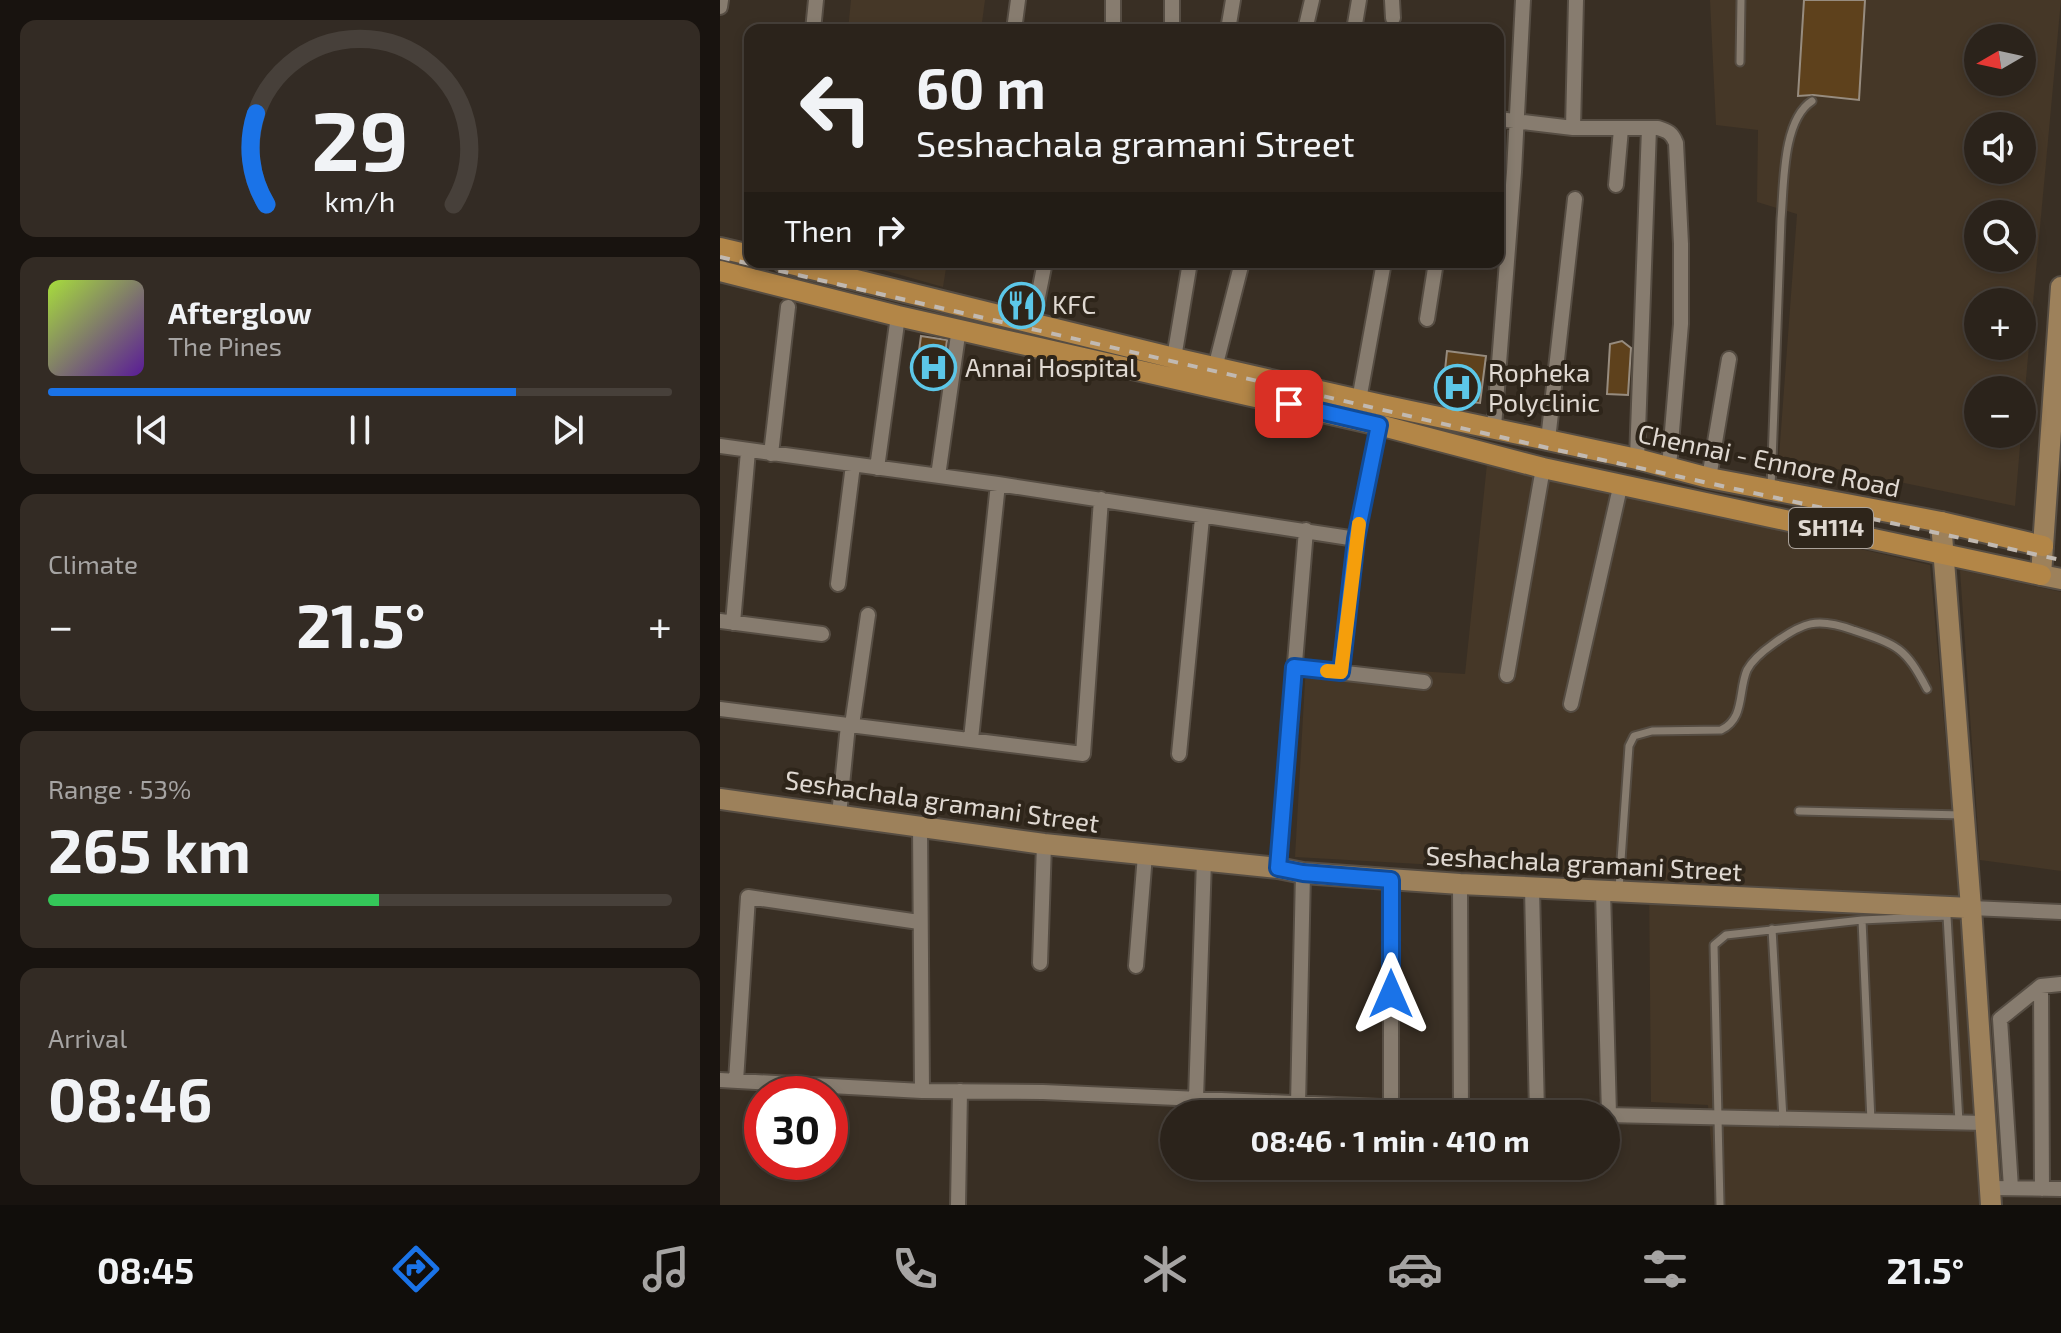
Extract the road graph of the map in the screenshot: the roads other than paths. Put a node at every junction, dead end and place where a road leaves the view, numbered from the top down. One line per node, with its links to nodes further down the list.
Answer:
1 (721, 0): 13 (street)
2 (816, 0): 15 (street)
3 (1018, 0): 16 (street)
4 (1113, 0): 17 (street)
5 (1172, 0): 18 (street)
6 (1233, 0): 19 (street)
7 (1312, 0): 20 (street)
8 (1359, 0): 21 (street)
9 (1392, 0): 14 (street)
10 (1523, 0): 25 (street)
11 (1576, 0): 26 (street)
12 (1741, 0): 22 (lane)
13 (720, 7)
14 (1393, 18)
15 (814, 24)
16 (1015, 24)
17 (1113, 24)
18 (1172, 24)
19 (1229, 24)
20 (1306, 24)
21 (1355, 24)
22 (1740, 62)
23 (1812, 101): 67 (lane)
24 (1504, 120): 25 (street)
25 (1515, 121): 26 (street); 30 (street)
26 (1573, 128): 28 (street)
27 (1649, 128): 28 (street); 58 (street); 60 (street)
28 (1621, 129): 31 (street)
29 (1504, 171): 30 (street)
30 (1514, 172): 53 (street)
31 (1616, 185)
32 (1575, 199): 54 (street)
33 (720, 248): 34 (main road)
34 (744, 254)
35 (810, 268): 46 (main road, Chennai - Ennore Road / SH114)
36 (1044, 268): 46 (street)
37 (1189, 268): 48 (street)
38 (1240, 268): 50 (street)
39 (1383, 268): 51 (street)
40 (1435, 268): 45 (street)
41 (720, 271): 44 (main road, Chennai - Ennore Road / SH114)
42 (2061, 287): 73 (street)
43 (788, 307): 57 (street)
44 (898, 316): 47 (main road, Chennai - Ennore Road / SH114); 61 (street)
45 (1427, 319)
46 (1033, 322): 48 (main road, Chennai - Ennore Road / SH114)
47 (959, 328): 52 (main road, Chennai - Ennore Road / SH114); 63 (street)
48 (1174, 358): 50 (main road, Chennai - Ennore Road / SH114)
49 (1729, 359): 64 (street)
50 (1215, 368): 51 (main road, Chennai - Ennore Road / SH114)
51 (1359, 400): 53 (main road, Chennai - Ennore Road / SH114)
52 (1379, 425): 62 (main road, Chennai - Ennore Road / SH114); 72 (street)
53 (1494, 427): 54 (main road, Chennai - Ennore Road / SH114)
54 (1548, 440): 58 (main road, Chennai - Ennore Road / SH114)
55 (720, 446): 56 (street)
56 (748, 451): 57 (street); 78 (street)
57 (771, 454): 59 (street)
58 (1637, 459): 60 (main road, Chennai - Ennore Road / SH114)
59 (853, 465): 61 (street); 76 (street)
60 (1669, 467): 64 (main road, Chennai - Ennore Road / SH114)
61 (877, 468): 63 (street)
62 (1543, 468): 65 (main road, Chennai - Ennore Road / SH114); 82 (street)
63 (938, 476): 66 (street)
64 (1709, 478): 67 (main road, Chennai - Ennore Road / SH114)
65 (1621, 483): 74 (main road, Chennai - Ennore Road / SH114); 85 (street)
66 (998, 484): 68 (street); 88 (street)
67 (1771, 490): 70 (main road, Chennai - Ennore Road / SH114)
68 (1101, 499): 69 (street); 88 (street)
69 (1202, 518): 71 (street); 89 (street)
70 (1941, 522): 73 (main road, Chennai - Ennore Road / SH114); 74 (street)
71 (1306, 530): 72 (street); 80 (street)
72 (1356, 539): 81 (street)
73 (2052, 548): 75 (street)
74 (1941, 552): 75 (main road, Chennai - Ennore Road / SH114); 93 (street)
75 (2051, 577)
76 (838, 584)
77 (868, 615): 87 (street)
78 (726, 622): 79 (street)
79 (822, 634)
80 (1294, 667): 81 (street); 98 (street)
81 (1341, 672): 83 (street)
82 (1507, 675)
83 (1424, 682)
84 (1927, 689): 103 (lane)
85 (1571, 704)
86 (720, 709): 87 (street)
87 (850, 725): 88 (street); 92 (street)
88 (971, 739)
89 (1179, 754)
90 (720, 799): 92 (street, Seshachala gramani Street)
91 (1799, 811): 93 (lane)
92 (839, 815): 94 (street, Seshachala gramani Street)
93 (1964, 815): 104 (street)
94 (920, 826): 95 (street, Seshachala gramani Street); 108 (street)
95 (1044, 844): 96 (street, Seshachala gramani Street); 110 (street)
96 (1145, 855): 97 (street, Seshachala gramani Street); 111 (street)
97 (1204, 860): 98 (street, Seshachala gramani Street); 118 (street)
98 (1278, 868): 99 (street, Seshachala gramani Street)
99 (1303, 873): 100 (street, Seshachala gramani Street); 120 (street)
100 (1391, 880): 101 (street, Seshachala gramani Street); 121 (street)
101 (1460, 884): 102 (street, Seshachala gramani Street); 122 (street)
102 (1532, 888): 103 (street, Seshachala gramani Street); 123 (street)
103 (1611, 891): 104 (street, Seshachala gramani Street); 124 (street)
104 (1971, 911): 105 (street); 106 (lane); 130 (street)
105 (2061, 912)
106 (1947, 916): 107 (lane); 129 (lane)
107 (1862, 920): 109 (lane); 128 (lane)
108 (919, 922): 115 (street); 116 (street)
109 (1772, 929): 126 (lane); 127 (lane)
110 (1040, 963)
111 (1136, 966)
112 (2061, 984): 113 (street)
113 (2041, 986): 131 (street); 133 (street)
114 (720, 1080): 115 (street)
115 (736, 1081): 116 (street)
116 (922, 1091): 117 (street)
117 (960, 1091): 118 (street); 134 (street)
118 (1196, 1098): 119 (street)
119 (1225, 1100)
120 (1298, 1100)
121 (1391, 1100)
122 (1461, 1100)
123 (1537, 1100)
124 (1608, 1100)
125 (1620, 1115): 126 (street)
126 (1719, 1117): 127 (street); 135 (lane)
127 (1783, 1119): 128 (street)
128 (1871, 1121): 129 (street)
129 (1959, 1123): 130 (street)
130 (1986, 1123): 133 (street)
131 (2042, 1189): 132 (street); 133 (street)
132 (2061, 1189)
133 (1997, 1194)
134 (958, 1205)
135 (1720, 1205)

